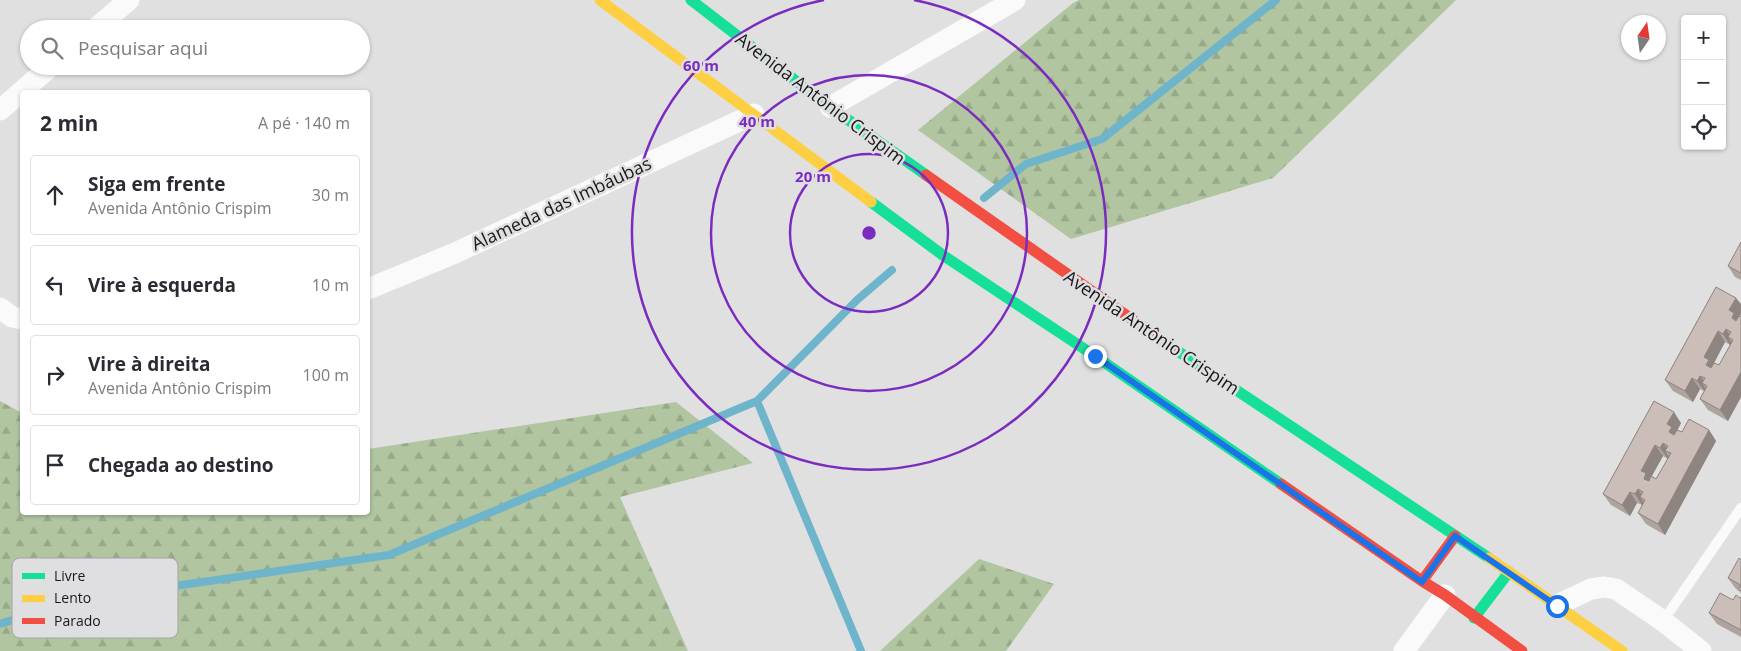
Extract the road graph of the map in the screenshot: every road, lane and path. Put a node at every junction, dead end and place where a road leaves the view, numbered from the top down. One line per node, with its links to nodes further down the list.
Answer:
1 (129, 0): 5 (street)
2 (600, 0): 11 (street)
3 (691, 0): 9 (street, Avenida Antônio Crispim)
4 (1015, 0): 9 (street)
5 (106, 20)
6 (41, 75): 7 (street)
7 (23, 90)
8 (20, 93): 10 (street)
9 (830, 107): 16 (street, Avenida Antônio Crispim)
10 (0, 110)
11 (754, 114): 12 (street, Alameda das Imbáubas); 18 (street)
12 (370, 288)
13 (0, 308): 14 (street)
14 (20, 319)
15 (1741, 509): 21 (lane)
16 (1455, 536): 17 (street, Avenida Antônio Crispim); 18 (street)
17 (1509, 572): 20 (street, Avenida Antônio Crispim); 22 (street)
18 (1422, 582): 19 (street)
19 (1444, 595): 22 (street); 23 (street)
20 (1557, 606): 21 (street); 25 (street, Avenida Antônio Crispim)
21 (1667, 616): 26 (street)
22 (1474, 618): 24 (street)
23 (1404, 651)
24 (1522, 651)
25 (1622, 651)
26 (1701, 651)

